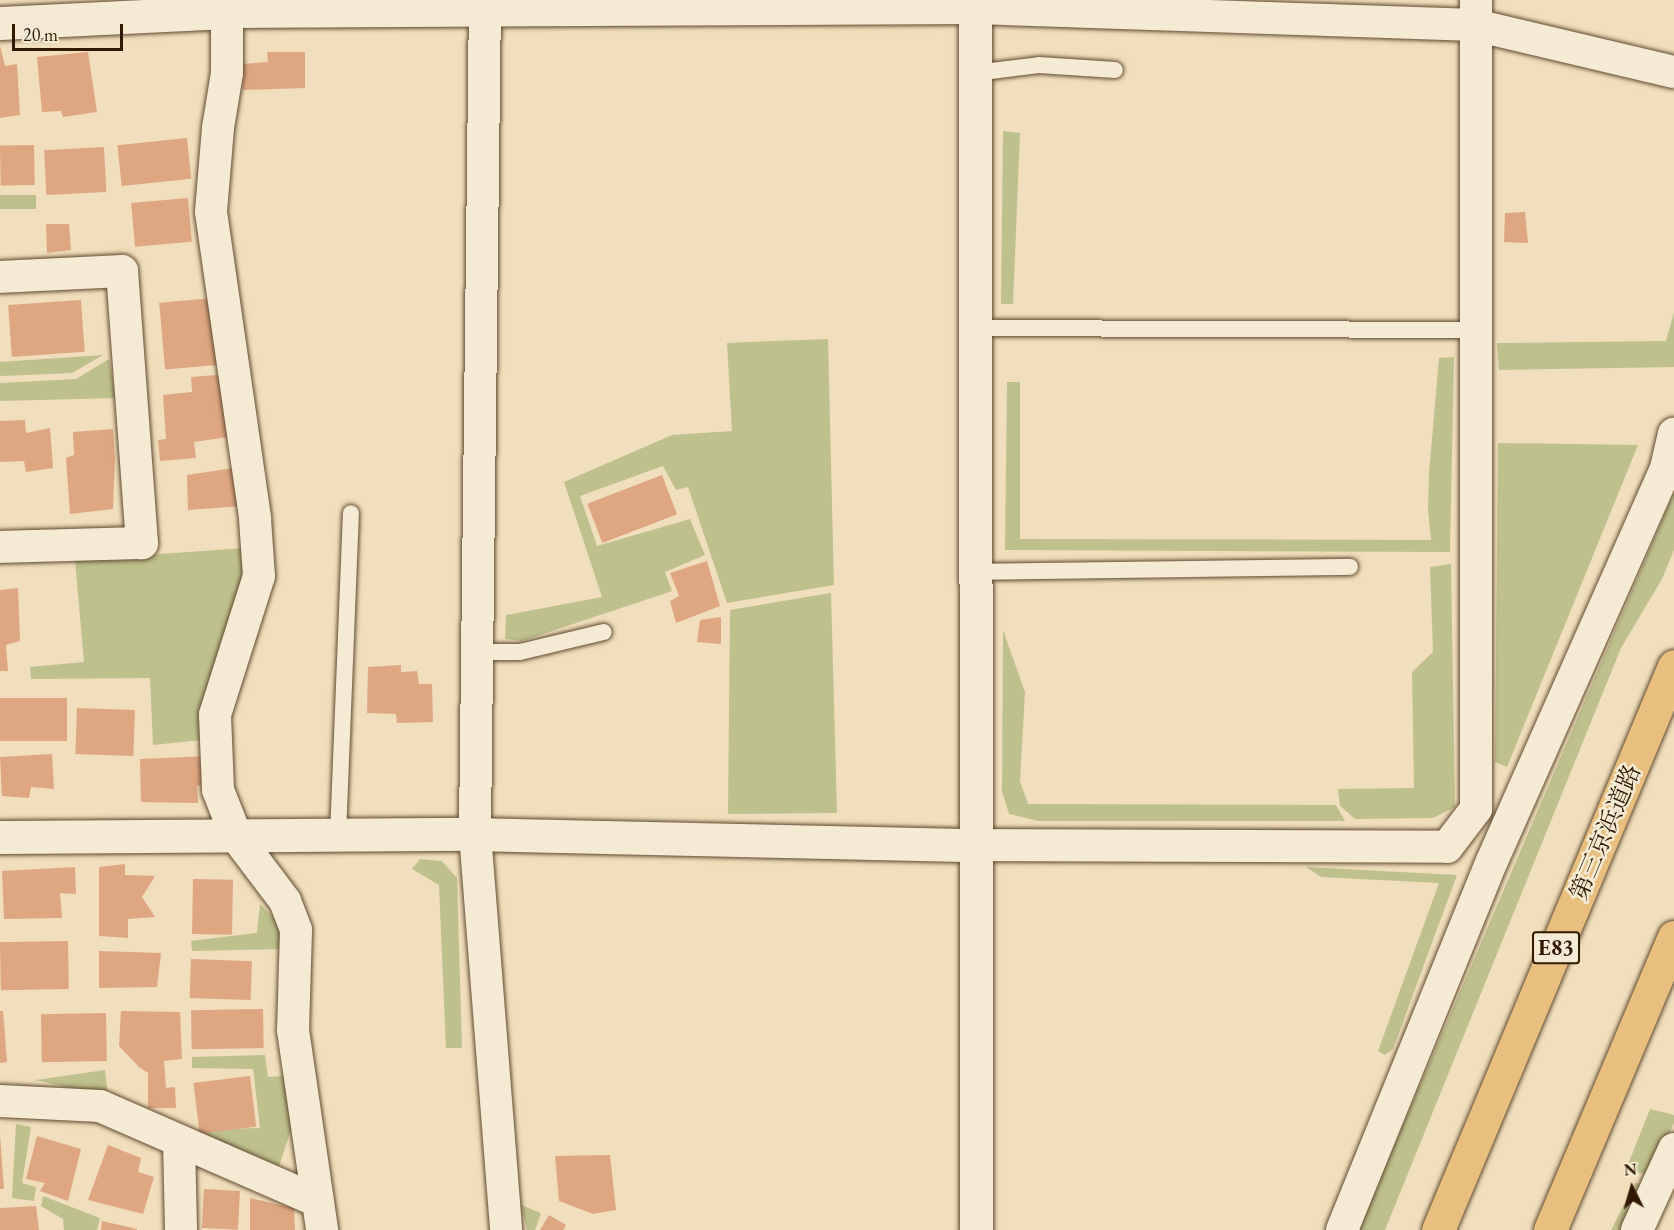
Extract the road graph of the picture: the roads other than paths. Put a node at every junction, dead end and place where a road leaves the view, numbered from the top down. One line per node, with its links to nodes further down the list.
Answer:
1 (975, 4): 3 (street); 4 (street); 8 (street)
2 (224, 6): 3 (street); 5 (street); 22 (street)
3 (485, 6): 18 (street)
4 (1475, 13): 7 (street); 11 (street)
5 (0, 23)
6 (1115, 70): 8 (lane)
7 (1674, 72)
8 (975, 74): 10 (street)
9 (0, 277): 14 (street)
10 (974, 328): 11 (lane); 16 (street)
11 (1475, 330): 24 (street)
12 (1674, 434): 33 (street)
13 (351, 513): 21 (lane)
14 (0, 547)
15 (1350, 567): 16 (lane)
16 (974, 572): 24 (street)
17 (604, 632): 18 (lane)
18 (478, 652): 20 (street)
19 (1674, 666): 34 (highway, 第三京浜道路 / E83)
20 (476, 834): 21 (street); 24 (street); 31 (street)
21 (338, 835): 22 (street)
22 (236, 836): 23 (street); 29 (street)
23 (0, 837)
24 (974, 845): 32 (street)
25 (1674, 937): 35 (highway)
26 (0, 1101): 27 (street)
27 (179, 1141): 29 (street); 30 (street)
28 (1674, 1149): 36 (street)
29 (320, 1216)
30 (181, 1230)
31 (506, 1230)
32 (976, 1230)
33 (1342, 1230)
34 (1438, 1230)
35 (1550, 1230)
36 (1637, 1230)

